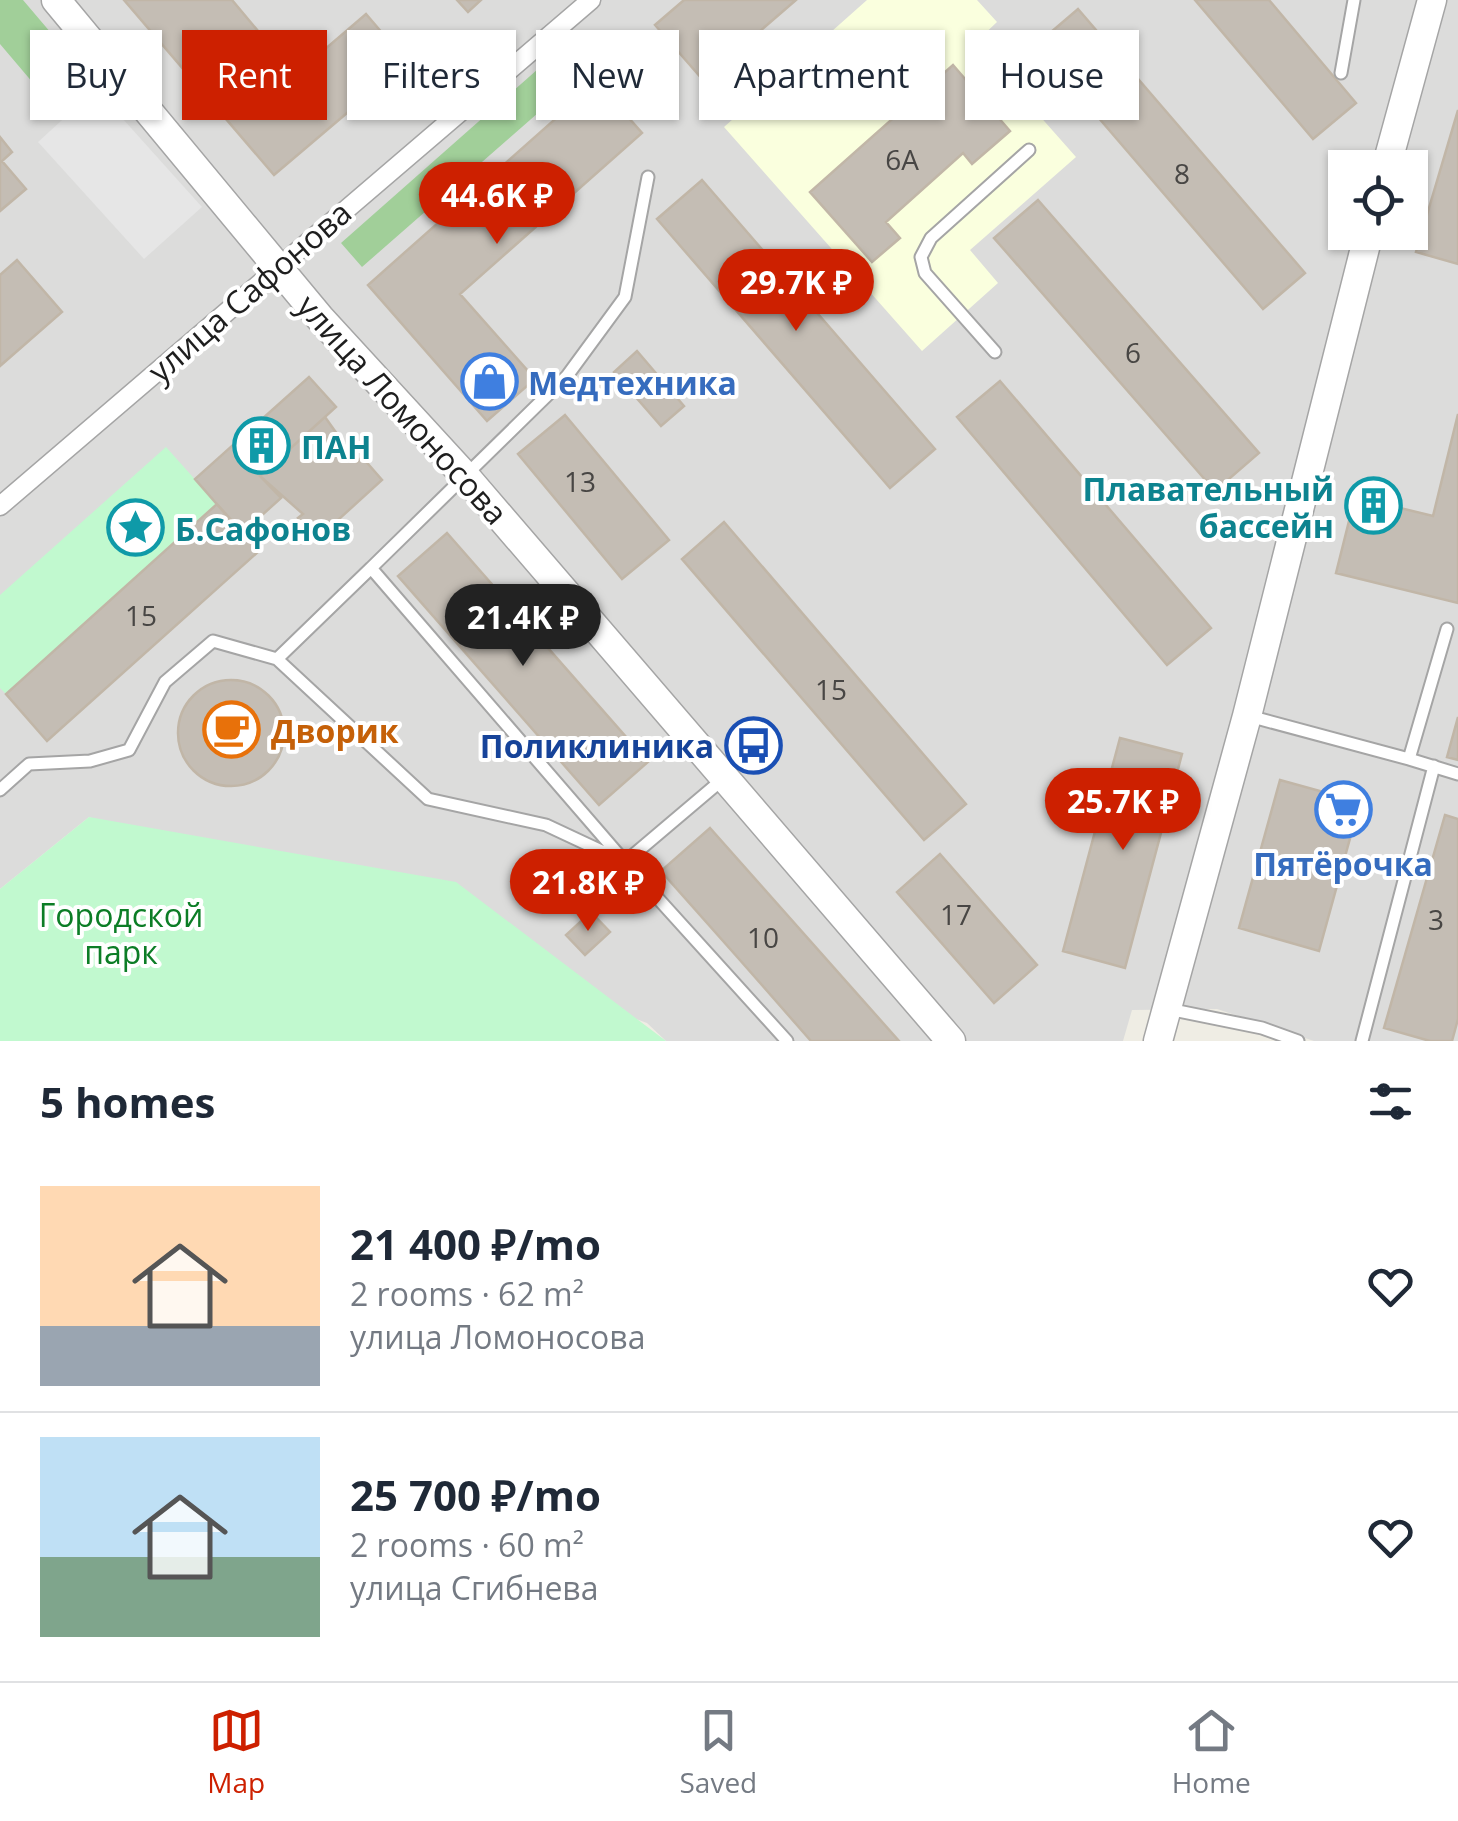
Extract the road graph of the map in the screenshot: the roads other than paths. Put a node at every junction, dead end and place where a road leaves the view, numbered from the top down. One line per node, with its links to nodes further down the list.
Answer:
1 (56, 0): 10 (street, улица Ломоносова)
2 (590, 0): 10 (street, улица Сафонова)
3 (1354, 0): 5 (lane)
4 (1432, 0): 7 (street)
5 (1341, 72)
6 (1029, 150): 11 (lane)
7 (1391, 150)
8 (648, 178): 12 (lane)
9 (1364, 250): 17 (street)
10 (277, 266): 12 (street, улица Ломоносова); 13 (street, улица Сафонова)
11 (995, 352)
12 (466, 477): 14 (lane); 21 (street, улица Ломоносова)
13 (0, 506)
14 (371, 568): 16 (lane); 23 (lane)
15 (1447, 629): 18 (lane)
16 (277, 659): 22 (lane); 23 (lane)
17 (1247, 716): 18 (lane); 24 (street)
18 (1409, 758): 19 (lane)
19 (1434, 766): 20 (lane); 29 (lane)
20 (1458, 774)
21 (726, 776): 23 (lane); 26 (street, улица Ломоносова)
22 (0, 790)
23 (625, 862): 25 (lane)
24 (1168, 1008): 27 (street); 28 (lane)
25 (787, 1041)
26 (951, 1041)
27 (1158, 1041)
28 (1298, 1041)
29 (1362, 1041)

